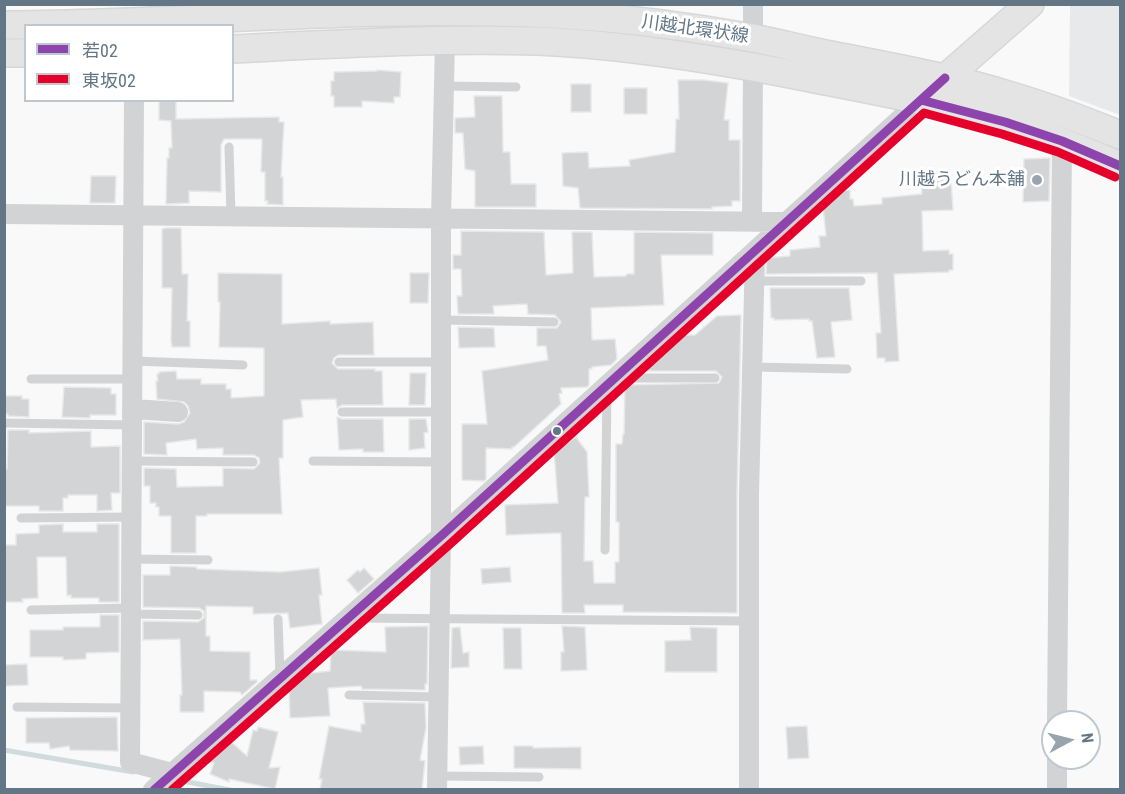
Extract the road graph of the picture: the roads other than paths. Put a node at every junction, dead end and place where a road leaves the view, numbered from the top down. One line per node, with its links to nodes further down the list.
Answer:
1 (753, 4): 6 (street)
2 (1030, 4): 12 (main road)
3 (444, 8): 4 (main road, 川越北環状線); 6 (main road, 川越北環状線)
4 (133, 18): 5 (main road, 川越北環状線)
5 (4, 25)
6 (753, 38): 12 (main road, 川越北環状線)
7 (445, 41): 8 (main road, 川越北環状線); 11 (main road, 川越北環状線); 13 (street)
8 (234, 49)
9 (4, 53): 10 (main road)
10 (24, 53)
11 (753, 66): 15 (main road, 川越北環状線); 25 (street)
12 (945, 78): 15 (main road); 17 (main road, 川越北環状線)
13 (444, 86): 14 (lane); 24 (street)
14 (516, 87)
15 (921, 100): 18 (main road, 川越北環状線); 26 (street)
16 (134, 102): 22 (street)
17 (1120, 135)
18 (1062, 141): 20 (main road, 川越北環状線); 68 (street)
19 (230, 147): 23 (lane)
20 (1120, 165)
21 (4, 214): 22 (street)
22 (134, 215): 23 (street); 37 (street)
23 (231, 216): 24 (street)
24 (441, 218): 25 (street); 30 (street)
25 (752, 221): 26 (street)
26 (785, 222): 27 (street)
27 (755, 252): 28 (street); 40 (street)
28 (755, 281): 29 (lane); 35 (street)
29 (861, 281)
30 (442, 320): 31 (lane); 33 (street)
31 (554, 322)
32 (339, 362): 33 (lane)
33 (442, 363): 43 (street)
34 (243, 365): 37 (lane)
35 (753, 367): 36 (lane); 62 (street)
36 (847, 369)
37 (133, 370): 39 (lane); 44 (street)
38 (715, 378): 40 (lane)
39 (31, 379)
40 (614, 379): 52 (street); 53 (lane)
41 (178, 412): 44 (street)
42 (342, 412): 43 (lane)
43 (441, 412): 49 (street)
44 (133, 417): 45 (lane); 46 (street)
45 (4, 423)
46 (133, 461): 48 (lane); 50 (street)
47 (314, 461): 49 (lane)
48 (253, 462)
49 (441, 462): 52 (street)
50 (132, 517): 51 (lane); 54 (street)
51 (21, 518)
52 (441, 536): 59 (street); 61 (street)
53 (605, 550)
54 (132, 559): 55 (lane); 57 (street)
55 (208, 560)
56 (31, 609): 57 (lane)
57 (131, 611): 58 (lane); 67 (street)
58 (198, 615)
59 (348, 618): 61 (lane); 63 (street)
60 (278, 619): 63 (lane)
61 (440, 620): 62 (lane); 65 (street)
62 (748, 621): 73 (street)
63 (280, 678): 72 (street)
64 (349, 695): 65 (lane)
65 (438, 697): 71 (street)
66 (17, 707): 67 (lane)
67 (131, 708): 72 (street)
68 (1057, 710)
69 (1057, 770): 74 (street)
70 (539, 777): 71 (lane)
71 (437, 782)
72 (162, 785)
73 (749, 789)
74 (1057, 789)

